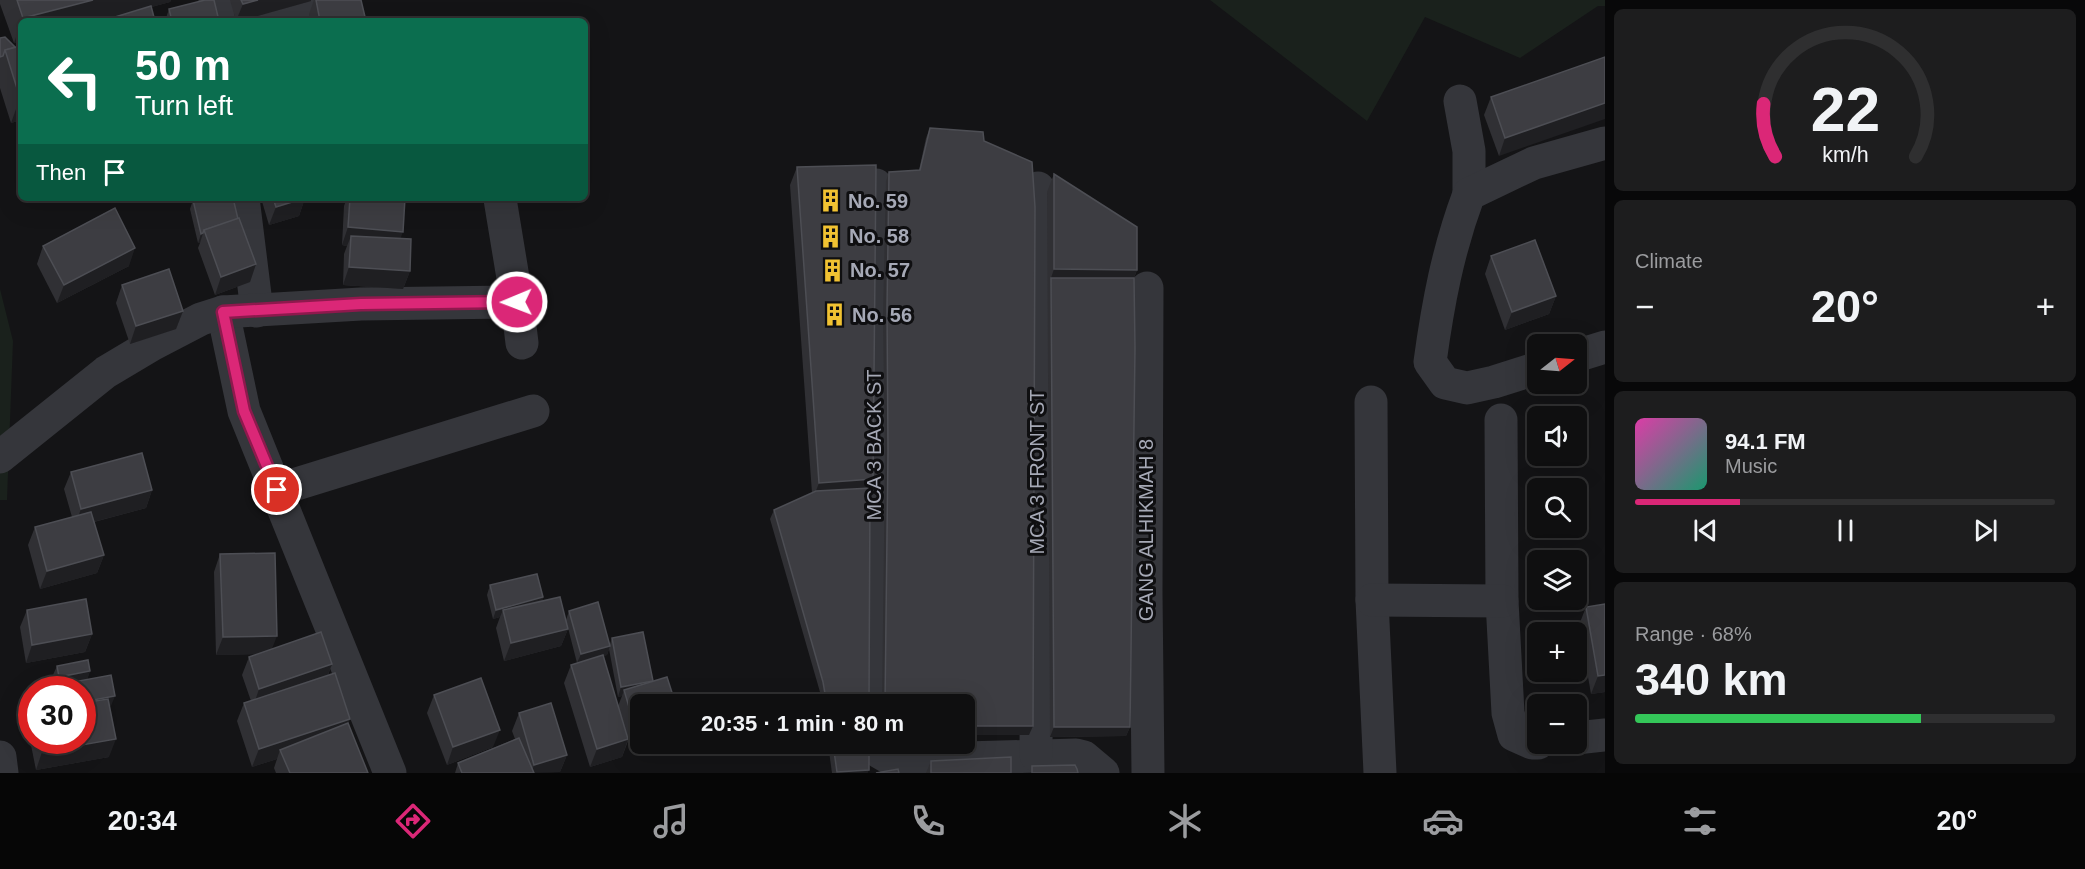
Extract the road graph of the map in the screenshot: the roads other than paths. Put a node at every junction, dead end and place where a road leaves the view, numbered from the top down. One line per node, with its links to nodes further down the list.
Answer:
1 (215, 0): 3 (street)
2 (334, 0): 4 (street)
3 (218, 18)
4 (277, 18)
5 (1460, 101): 9 (street)
6 (1605, 143): 9 (street)
7 (876, 185): 27 (street, MCA 3 BACK ST)
8 (1038, 188): 32 (street, MCA 3 FRONT ST)
9 (1469, 194): 19 (street)
10 (243, 201): 15 (street)
11 (500, 201): 13 (street)
12 (1147, 288): 37 (street, GANG ALHIKMAH 8)
13 (517, 302): 15 (street); 16 (street)
14 (223, 312): 15 (street); 23 (street); 24 (street)
15 (257, 312)
16 (522, 343)
17 (1605, 347): 18 (street)
18 (1587, 353)
19 (1527, 372)
20 (1371, 402): 25 (street)
21 (533, 411): 24 (street)
22 (1501, 420): 26 (street)
23 (0, 457)
24 (277, 490): 35 (street)
25 (1372, 600): 26 (street); 38 (street)
26 (1502, 601): 30 (street)
27 (872, 694)
28 (1605, 735): 29 (street)
29 (1587, 737)
30 (1527, 741)
31 (884, 754): 32 (street)
32 (1036, 755): 36 (street)
33 (0, 757): 34 (street)
34 (2, 773)
35 (390, 773)
36 (1103, 773)
37 (1148, 773)
38 (1380, 773)

